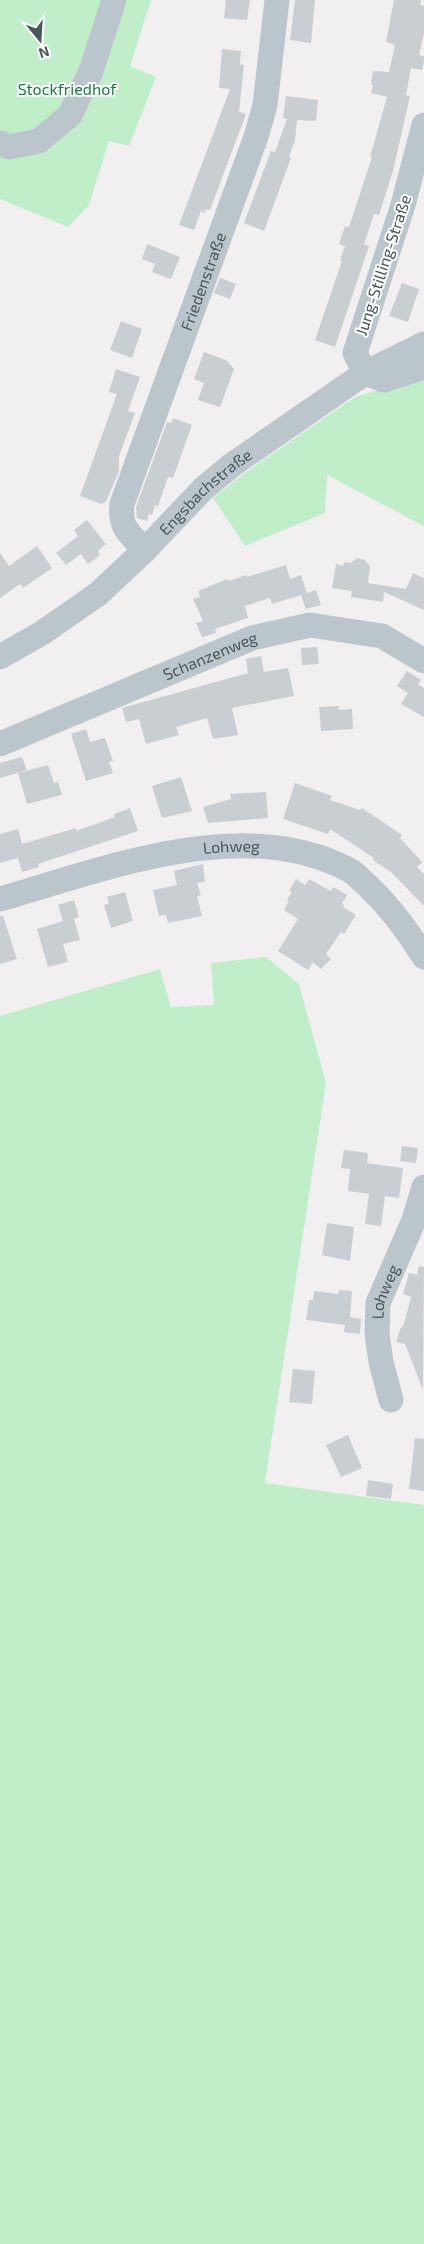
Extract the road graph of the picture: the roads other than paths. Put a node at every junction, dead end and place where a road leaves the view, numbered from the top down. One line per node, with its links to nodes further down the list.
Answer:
1 (114, 0): 4 (street)
2 (277, 0): 8 (street, Friedenstraße)
3 (424, 125): 7 (street, Jung-Stilling-Straße)
4 (0, 143)
5 (424, 344): 7 (street, Engsbachstraße)
6 (424, 367): 7 (street)
7 (365, 373): 8 (street, Engsbachstraße)
8 (146, 550): 9 (street, Engsbachstraße)
9 (0, 657)
10 (424, 661): 11 (street, Schanzenweg)
11 (0, 744)
12 (0, 899): 13 (street, Lohweg)
13 (424, 958)
14 (424, 1187): 15 (street, Lohweg)
15 (392, 1400)

